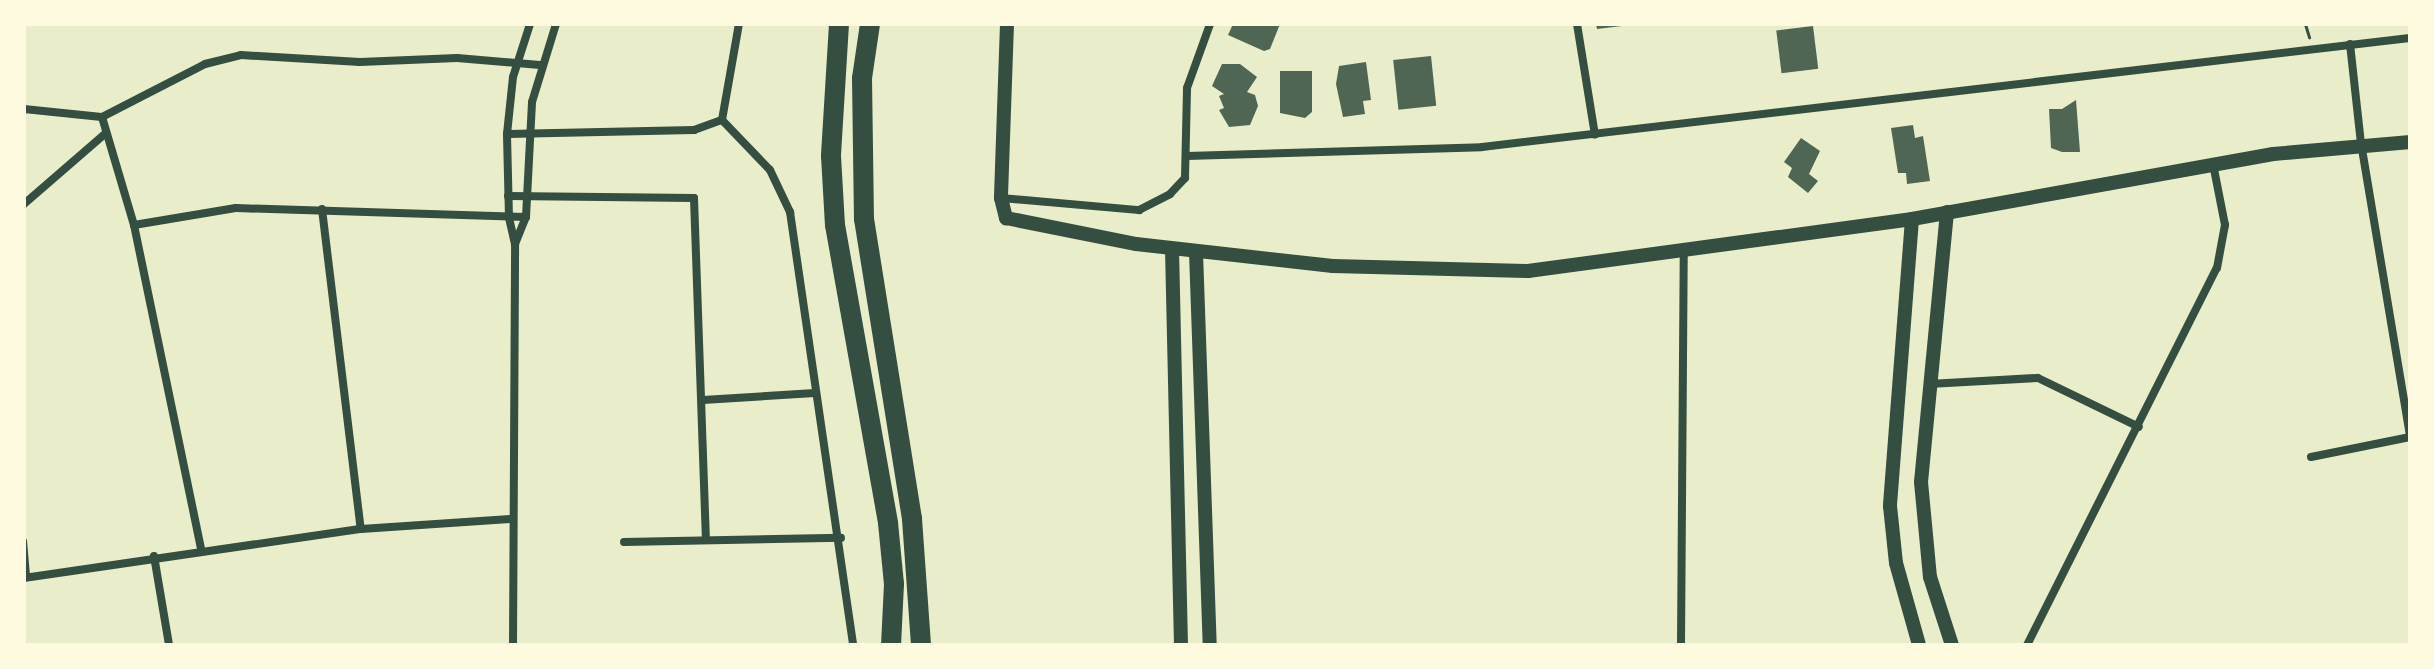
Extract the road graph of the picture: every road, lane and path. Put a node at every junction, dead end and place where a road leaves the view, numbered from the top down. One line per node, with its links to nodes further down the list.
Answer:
1 (530, 24): 11 (street)
2 (556, 24): 12 (street)
3 (739, 24): 15 (street)
4 (839, 24): 56 (highway)
5 (870, 24): 57 (highway)
6 (1007, 24): 26 (street)
7 (1210, 24): 22 (street)
8 (1577, 24): 18 (street)
9 (2410, 38): 10 (street)
10 (2350, 44): 18 (street); 21 (street)
11 (517, 61): 12 (street); 14 (street); 17 (street)
12 (540, 65): 19 (street)
13 (24, 109): 14 (street)
14 (102, 117): 16 (street)
15 (722, 120): 19 (street); 39 (street)
16 (106, 133): 27 (street); 33 (street)
17 (507, 134): 19 (street); 24 (street)
18 (1595, 135): 22 (street)
19 (529, 136): 25 (street)
20 (2410, 142): 21 (street)
21 (2361, 143): 23 (street); 42 (street)
22 (1187, 156): 26 (street)
23 (2213, 164): 29 (street); 41 (street)
24 (508, 196): 25 (street); 30 (street)
25 (527, 196): 31 (street); 40 (street)
26 (1001, 198): 35 (street)
27 (24, 204)
28 (322, 209): 30 (street); 33 (street); 45 (street)
29 (1947, 212): 32 (street); 38 (street)
30 (509, 217): 31 (street); 34 (street)
31 (526, 217): 34 (street)
32 (1912, 219): 36 (street); 61 (street)
33 (134, 225): 50 (street)
34 (515, 244): 44 (street)
35 (1172, 249): 37 (street); 58 (street)
36 (1684, 250): 37 (street); 60 (street)
37 (1196, 252): 59 (street)
38 (1928, 384): 41 (street); 62 (street)
39 (815, 393): 40 (street); 47 (street)
40 (703, 400): 46 (street)
41 (2139, 427): 63 (street)
42 (2410, 436): 43 (street)
43 (2311, 457)
44 (512, 519): 45 (street); 54 (street)
45 (361, 529): 50 (street)
46 (706, 538): 47 (street); 49 (street)
47 (841, 538): 55 (street)
48 (24, 541): 52 (lane)
49 (624, 542)
50 (201, 548): 51 (street)
51 (154, 556): 52 (street); 53 (street)
52 (26, 577)
53 (169, 645)
54 (513, 645)
55 (853, 645)
56 (891, 645)
57 (921, 645)
58 (1181, 645)
59 (1210, 645)
60 (1681, 645)
61 (1919, 645)
62 (1952, 645)
63 (2027, 645)

